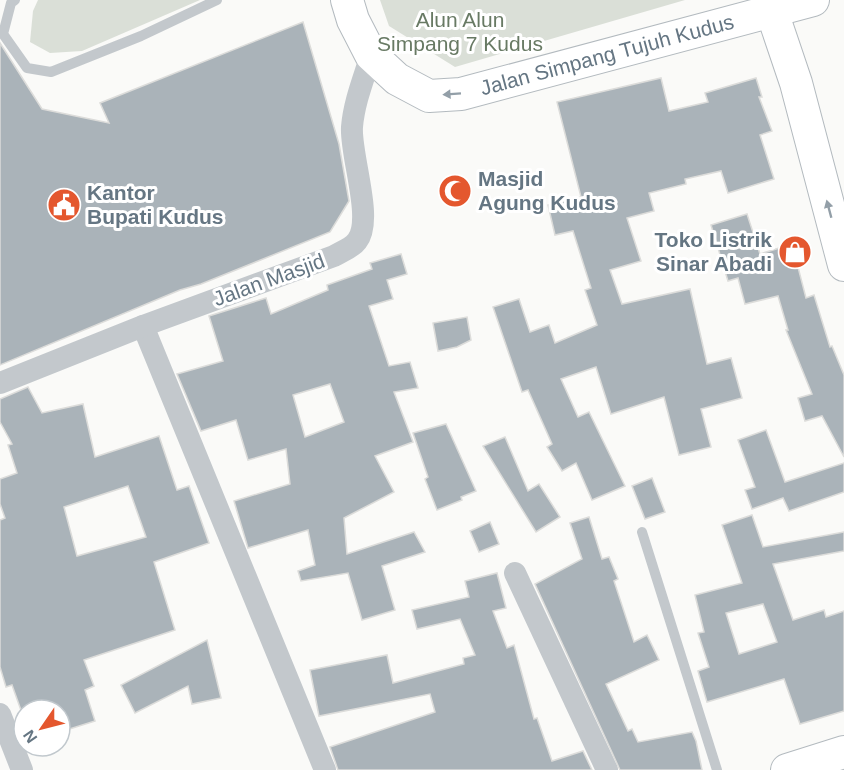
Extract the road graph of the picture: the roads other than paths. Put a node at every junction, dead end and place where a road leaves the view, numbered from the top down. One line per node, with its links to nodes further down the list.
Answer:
1 (15, 0): 2 (lane)
2 (217, 0)
3 (347, 0): 6 (main road, Jalan Simpang Tujuh Kudus)
4 (813, 0): 5 (main road, Jalan Simpang Tujuh Kudus)
5 (770, 6): 6 (main road, Jalan Simpang Tujuh Kudus, one-way to 6); 7 (main road, one-way to 5)
6 (371, 55): 8 (street, Jalan Masjid)
7 (844, 266)
8 (143, 326): 9 (street, Jalan Masjid); 15 (street)
9 (0, 383)
10 (642, 532): 17 (lane)
11 (515, 573): 16 (street)
12 (0, 714): 14 (street)
13 (844, 752): 18 (main road)
14 (22, 770)
15 (325, 770)
16 (606, 770)
17 (717, 770)
18 (787, 770)

